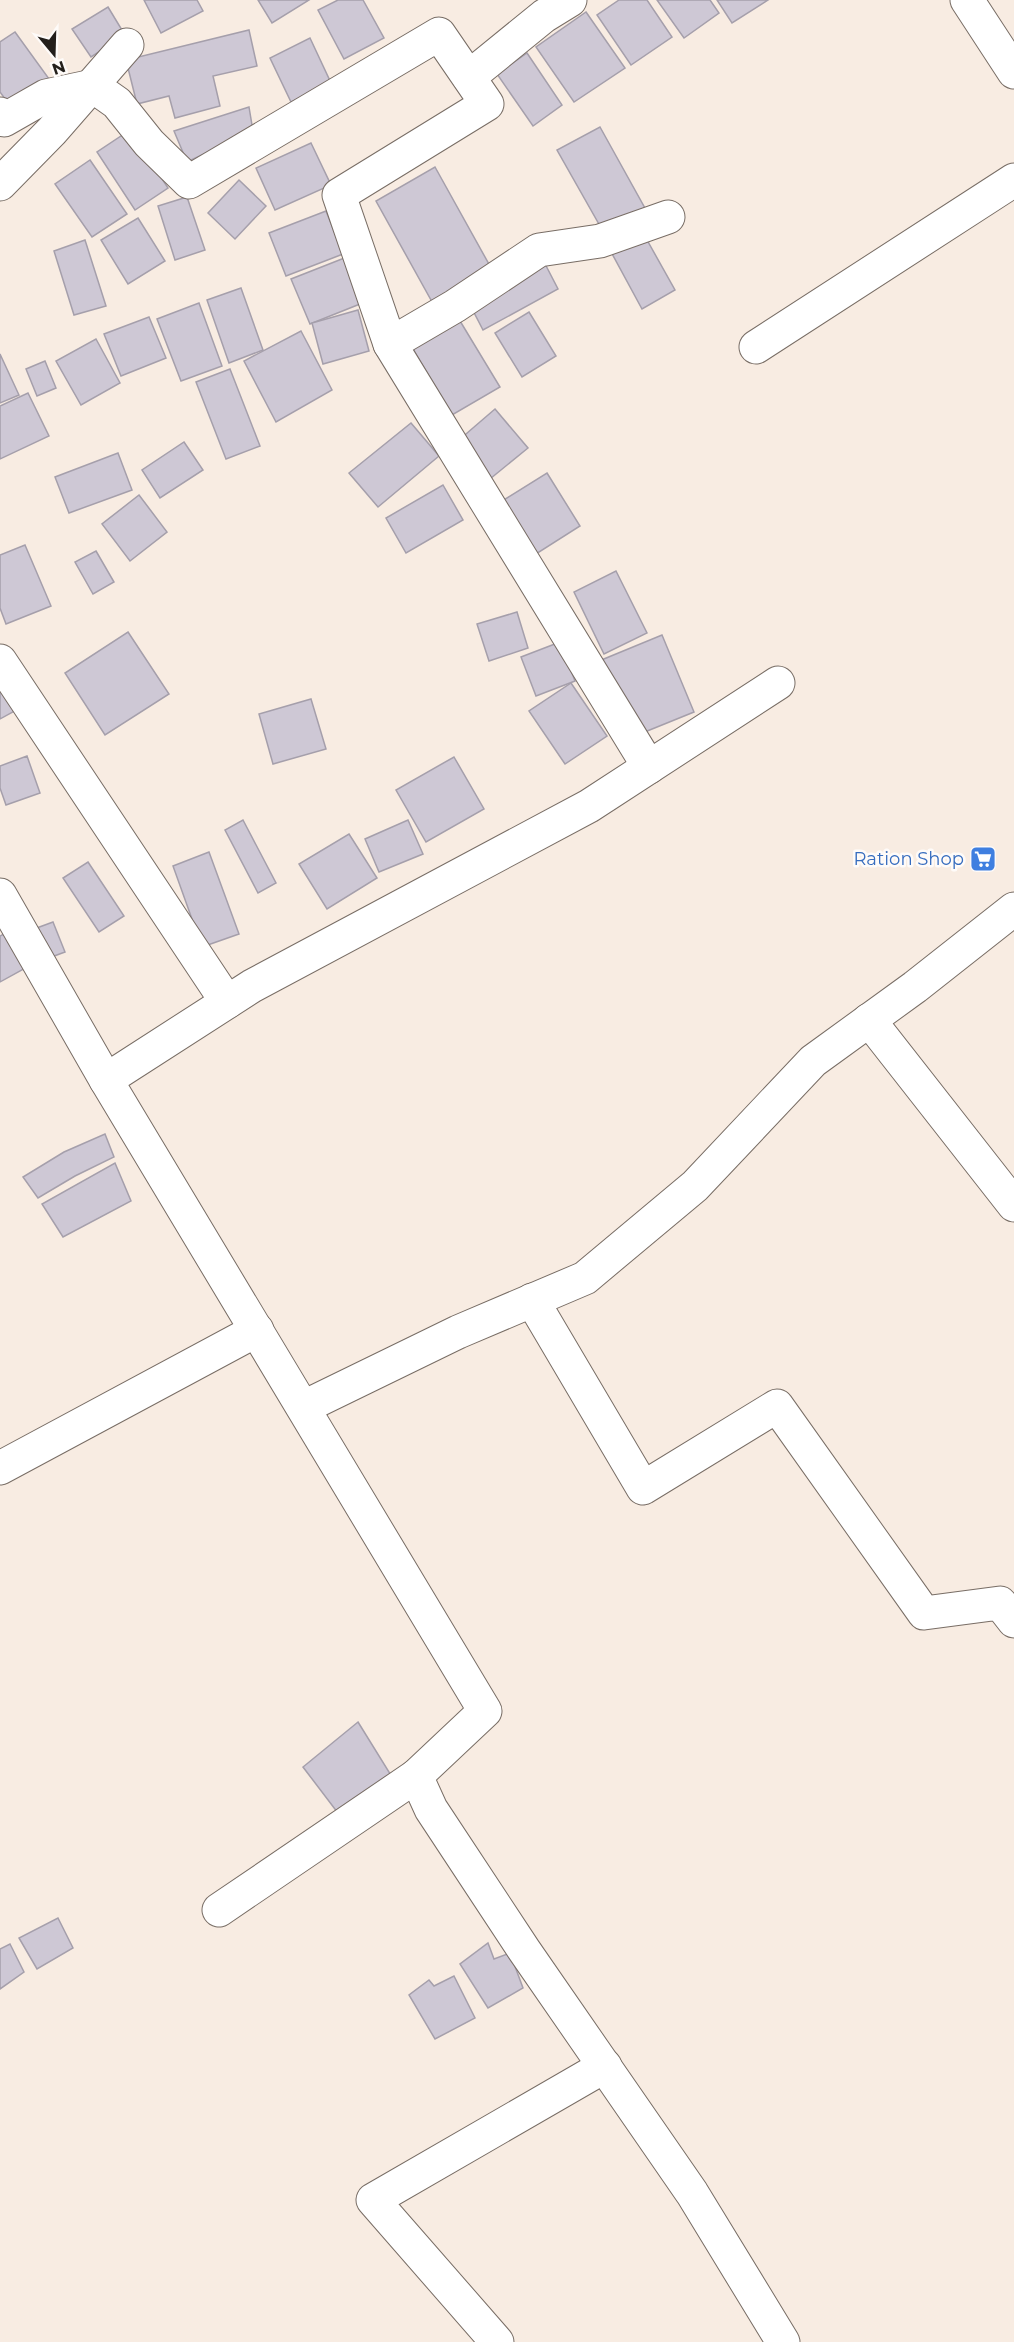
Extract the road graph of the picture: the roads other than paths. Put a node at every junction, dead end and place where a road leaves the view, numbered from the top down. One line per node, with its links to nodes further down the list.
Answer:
1 (570, 0): 5 (street)
2 (967, 0): 4 (street)
3 (128, 45): 6 (street)
4 (1014, 72)
5 (469, 77): 6 (street); 11 (street)
6 (93, 86): 7 (street); 9 (street)
7 (0, 114)
8 (1014, 180): 12 (street)
9 (0, 184)
10 (668, 217): 11 (street)
11 (390, 344): 15 (street)
12 (756, 347)
13 (0, 661): 18 (street)
14 (778, 683): 15 (street)
15 (649, 767): 18 (street)
16 (0, 896): 20 (street)
17 (1014, 909): 19 (street)
18 (227, 1002): 20 (street)
19 (869, 1020): 21 (street); 22 (street)
20 (106, 1080): 23 (street)
21 (1014, 1205)
22 (532, 1300): 24 (street); 26 (street)
23 (257, 1330): 24 (street); 25 (street)
24 (304, 1407): 27 (street)
25 (0, 1468)
26 (1014, 1621)
27 (416, 1776): 28 (street); 29 (street)
28 (219, 1910)
29 (605, 2066): 30 (street); 31 (street)
30 (497, 2342)
31 (783, 2342)

